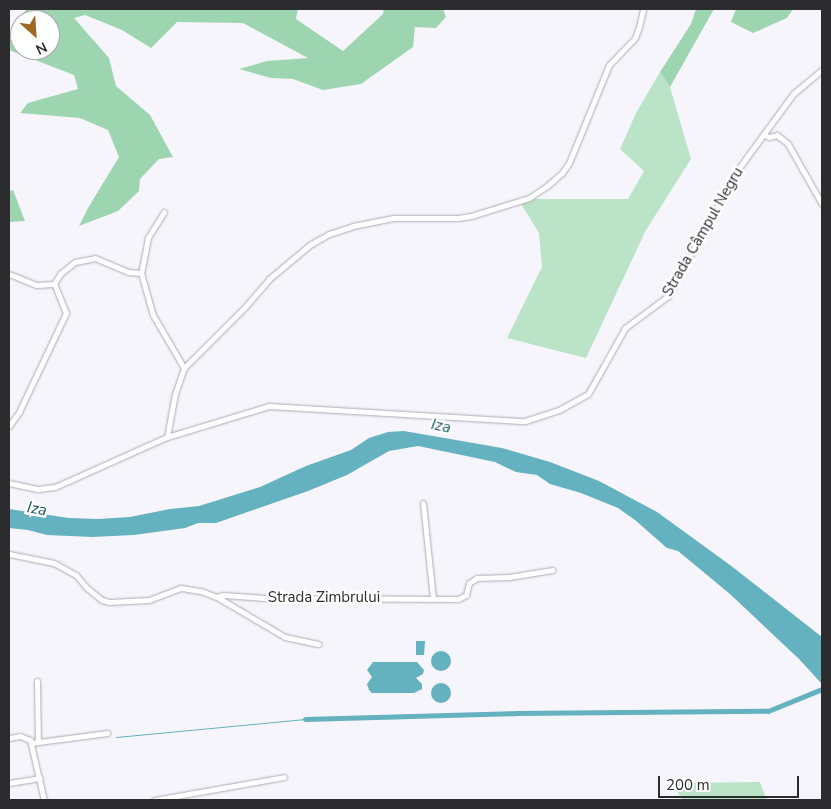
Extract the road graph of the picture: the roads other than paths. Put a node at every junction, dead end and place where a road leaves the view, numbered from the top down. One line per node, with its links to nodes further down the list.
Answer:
1 (642, 9): 9 (street)
2 (822, 70): 3 (street, Strada Câmpul Negru)
3 (765, 135): 4 (street); 11 (street, Strada Câmpul Negru)
4 (822, 204)
5 (164, 212): 7 (street)
6 (9, 274): 8 (street)
7 (141, 274): 8 (street); 9 (street)
8 (54, 284): 10 (street)
9 (184, 368): 11 (street)
10 (9, 426)
11 (167, 437): 12 (street, Strada Câmpul Negru)
12 (9, 483)
13 (423, 503): 17 (street)
14 (9, 554): 16 (street, Strada Zimbrului)
15 (552, 570): 17 (street, Strada Zimbrului)
16 (217, 597): 17 (street, Strada Zimbrului); 18 (street, Strada Zimbrului)
17 (432, 598)
18 (318, 644)
19 (36, 681): 22 (street)
20 (107, 733): 22 (street)
21 (9, 738): 23 (street)
22 (38, 742): 23 (street)
23 (31, 743): 25 (street)
24 (284, 777): 27 (street)
25 (40, 778): 26 (street); 28 (street)
26 (9, 783)
27 (191, 794): 29 (street); 30 (street)
28 (44, 800)
29 (154, 800)
30 (192, 800)

